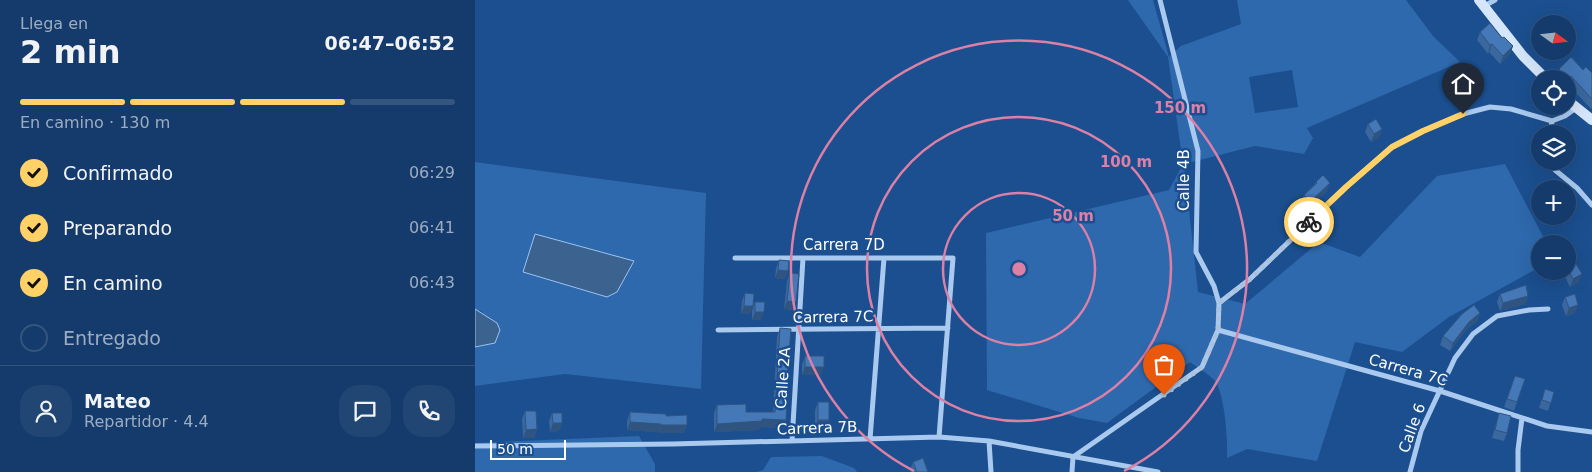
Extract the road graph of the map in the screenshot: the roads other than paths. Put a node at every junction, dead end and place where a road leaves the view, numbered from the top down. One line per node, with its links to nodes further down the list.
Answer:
1 (1160, 0): 15 (street, Calle 4B)
2 (1495, 0): 3 (street)
3 (1482, 3): 4 (street)
4 (1537, 70)
5 (1576, 108): 7 (street)
6 (1566, 115): 8 (street)
7 (1592, 120)
8 (1552, 121): 9 (street); 15 (street)
9 (1551, 125)
10 (1555, 170): 11 (street)
11 (1592, 205)
12 (735, 258): 13 (street, Carrera 7D)
13 (803, 258): 14 (street, Carrera 7D); 20 (street, Calle 2A)
14 (884, 258): 17 (street); 18 (street, Carrera 7D)
15 (1219, 303): 21 (street, Calle 4B)
16 (1548, 309): 22 (street, Calle 6)
17 (879, 328): 18 (street, Carrera 7C); 20 (street, Carrera 7C); 26 (street)
18 (948, 328): 25 (street)
19 (718, 330): 20 (street, Carrera 7C)
20 (799, 330): 27 (street, Calle 2A)
21 (1218, 330): 22 (street, Carrera 7C); 30 (street)
22 (1440, 391): 23 (street, Carrera 7C); 34 (street, Calle 6)
23 (1523, 418): 24 (street, Carrera 7C); 35 (street)
24 (1592, 432)
25 (939, 437): 26 (street, Carrera 7B); 28 (street, Carrera 7B)
26 (870, 439): 27 (street, Carrera 7B)
27 (792, 441): 29 (street, Carrera 7B)
28 (989, 441): 30 (street, Carrera 7B); 31 (street)
29 (475, 446)
30 (1073, 457): 32 (street); 33 (street, Carrera 7B)
31 (991, 472)
32 (1072, 472)
33 (1158, 472)
34 (1410, 472)
35 (1518, 472)

